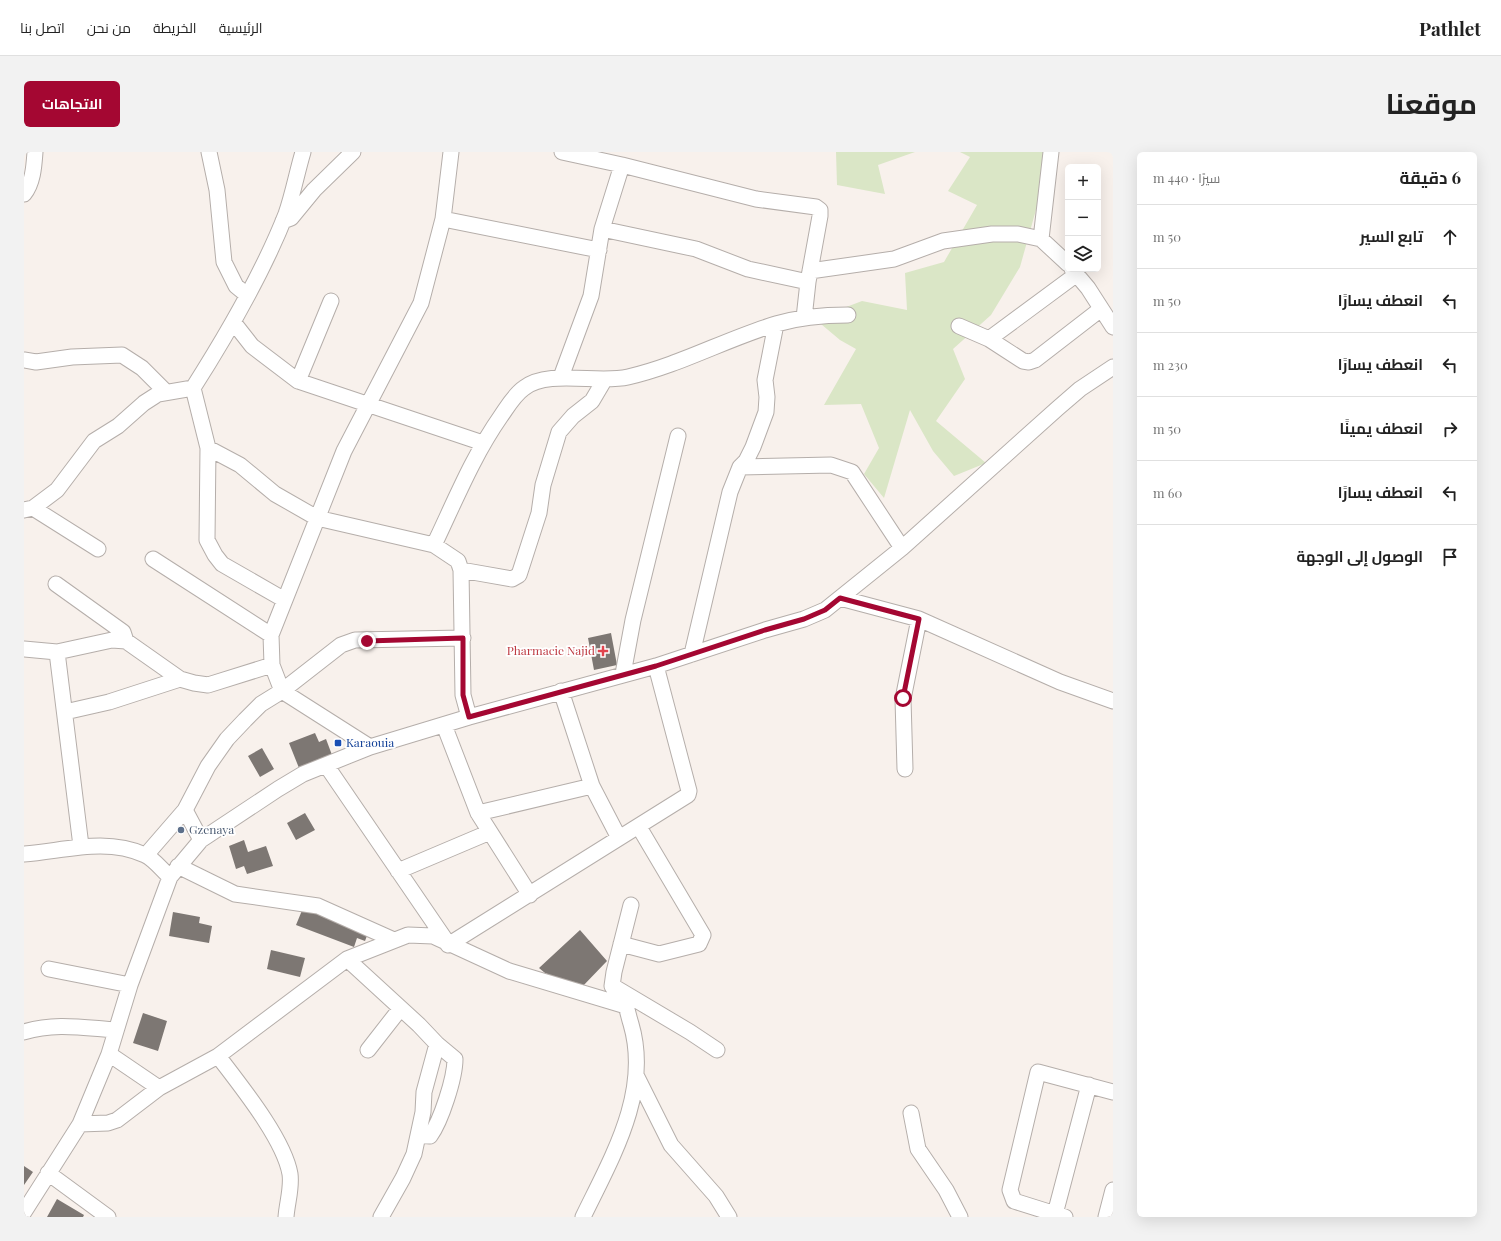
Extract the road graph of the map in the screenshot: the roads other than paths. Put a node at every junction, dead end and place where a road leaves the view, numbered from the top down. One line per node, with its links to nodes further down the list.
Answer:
1 (35, 152): 9 (street)
2 (209, 152): 19 (street)
3 (303, 152): 11 (street)
4 (352, 152): 11 (street)
5 (451, 152): 10 (street)
6 (562, 152): 8 (street)
7 (1051, 152): 13 (street)
8 (622, 165): 12 (street); 18 (street)
9 (24, 194)
10 (443, 219): 14 (street); 36 (street)
11 (283, 221): 19 (street)
12 (602, 229): 14 (street); 18 (street)
13 (1041, 239): 15 (street); 18 (street)
14 (599, 250): 31 (street)
15 (1065, 262)
16 (1068, 272): 28 (street)
17 (1074, 272): 21 (street)
18 (809, 276): 23 (street)
19 (247, 296): 24 (street)
20 (331, 301): 33 (street)
21 (1101, 309): 27 (street); 28 (street)
22 (848, 315): 23 (street)
23 (804, 318): 25 (street)
24 (234, 323): 33 (street); 34 (street)
25 (776, 324): 32 (street); 40 (street)
26 (959, 326): 28 (street)
27 (1113, 327)
28 (989, 339)
29 (24, 360): 35 (street)
30 (1113, 367): 44 (street)
31 (561, 377): 32 (street); 38 (street)
32 (605, 379): 47 (street)
33 (298, 381): 36 (street)
34 (193, 388): 35 (street); 39 (street)
35 (166, 392): 41 (street)
36 (368, 404): 38 (street); 42 (street)
37 (678, 436): 60 (street)
38 (483, 443): 43 (street)
39 (208, 448): 42 (street); 50 (street)
40 (740, 467): 44 (street); 57 (street)
41 (28, 509): 45 (street)
42 (317, 518): 43 (street); 50 (street)
43 (434, 544): 47 (street)
44 (902, 548): 49 (street)
45 (98, 549)
46 (153, 559): 52 (street)
47 (461, 570): 53 (street)
48 (56, 584): 54 (street)
49 (840, 598): 51 (street); 57 (street)
50 (283, 599): 52 (street)
51 (919, 619): 64 (street); 70 (street)
52 (271, 635): 58 (street)
53 (463, 638): 63 (street); 66 (street)
54 (126, 641): 56 (street); 61 (street)
55 (24, 649): 56 (street)
56 (58, 652): 65 (street)
57 (692, 654): 59 (street)
58 (272, 665): 61 (street); 63 (street)
59 (656, 666): 60 (street); 74 (street)
60 (623, 674): 62 (street)
61 (180, 678): 65 (street)
62 (561, 691): 66 (street); 71 (street)
63 (282, 692): 68 (street); 72 (street)
64 (1113, 701)
65 (65, 712): 78 (street)
66 (469, 717): 67 (street)
67 (444, 725): 68 (street); 73 (street)
68 (370, 747): 69 (street)
69 (326, 765): 77 (street); 82 (street)
70 (905, 769)
71 (592, 786): 73 (street); 76 (street)
72 (185, 810): 77 (street); 80 (street)
73 (478, 813): 75 (street)
74 (639, 827): 76 (street); 86 (street)
75 (490, 832): 82 (street); 83 (street)
76 (619, 838): 83 (street)
77 (201, 840): 81 (street)
78 (80, 846): 79 (street); 80 (street)
79 (24, 854)
80 (146, 855): 81 (street)
81 (174, 871): 85 (street); 90 (street)
82 (398, 871): 87 (street)
83 (530, 895): 87 (street)
84 (631, 905): 86 (street)
85 (394, 940): 87 (street); 88 (street)
86 (621, 944): 91 (street)
87 (448, 945): 92 (street)
88 (347, 959): 93 (street); 100 (street)
89 (49, 969): 90 (street)
90 (130, 985): 94 (street)
91 (612, 986): 92 (street); 98 (street)
92 (626, 1006): 101 (street)
93 (400, 1009): 96 (street); 97 (street)
94 (116, 1030): 95 (street); 99 (street)
95 (24, 1032)
96 (437, 1044): 107 (street); 107 (street)
97 (368, 1050)
98 (717, 1050)
99 (109, 1054): 103 (street); 106 (street)
100 (218, 1056): 103 (street); 113 (street)
101 (637, 1077): 115 (street); 116 (street)
102 (1089, 1085): 104 (street); 111 (street); 111 (street)
103 (159, 1088): 106 (street)
104 (1113, 1092)
105 (911, 1113): 117 (street)
106 (80, 1124): 108 (street)
107 (419, 1135): 114 (street)
108 (48, 1174): 110 (street); 112 (street)
109 (1113, 1190): 118 (street)
110 (24, 1212)
111 (1060, 1215)
112 (108, 1217)
113 (286, 1217)
114 (381, 1217)
115 (583, 1217)
116 (729, 1217)
117 (960, 1217)
118 (1106, 1217)

